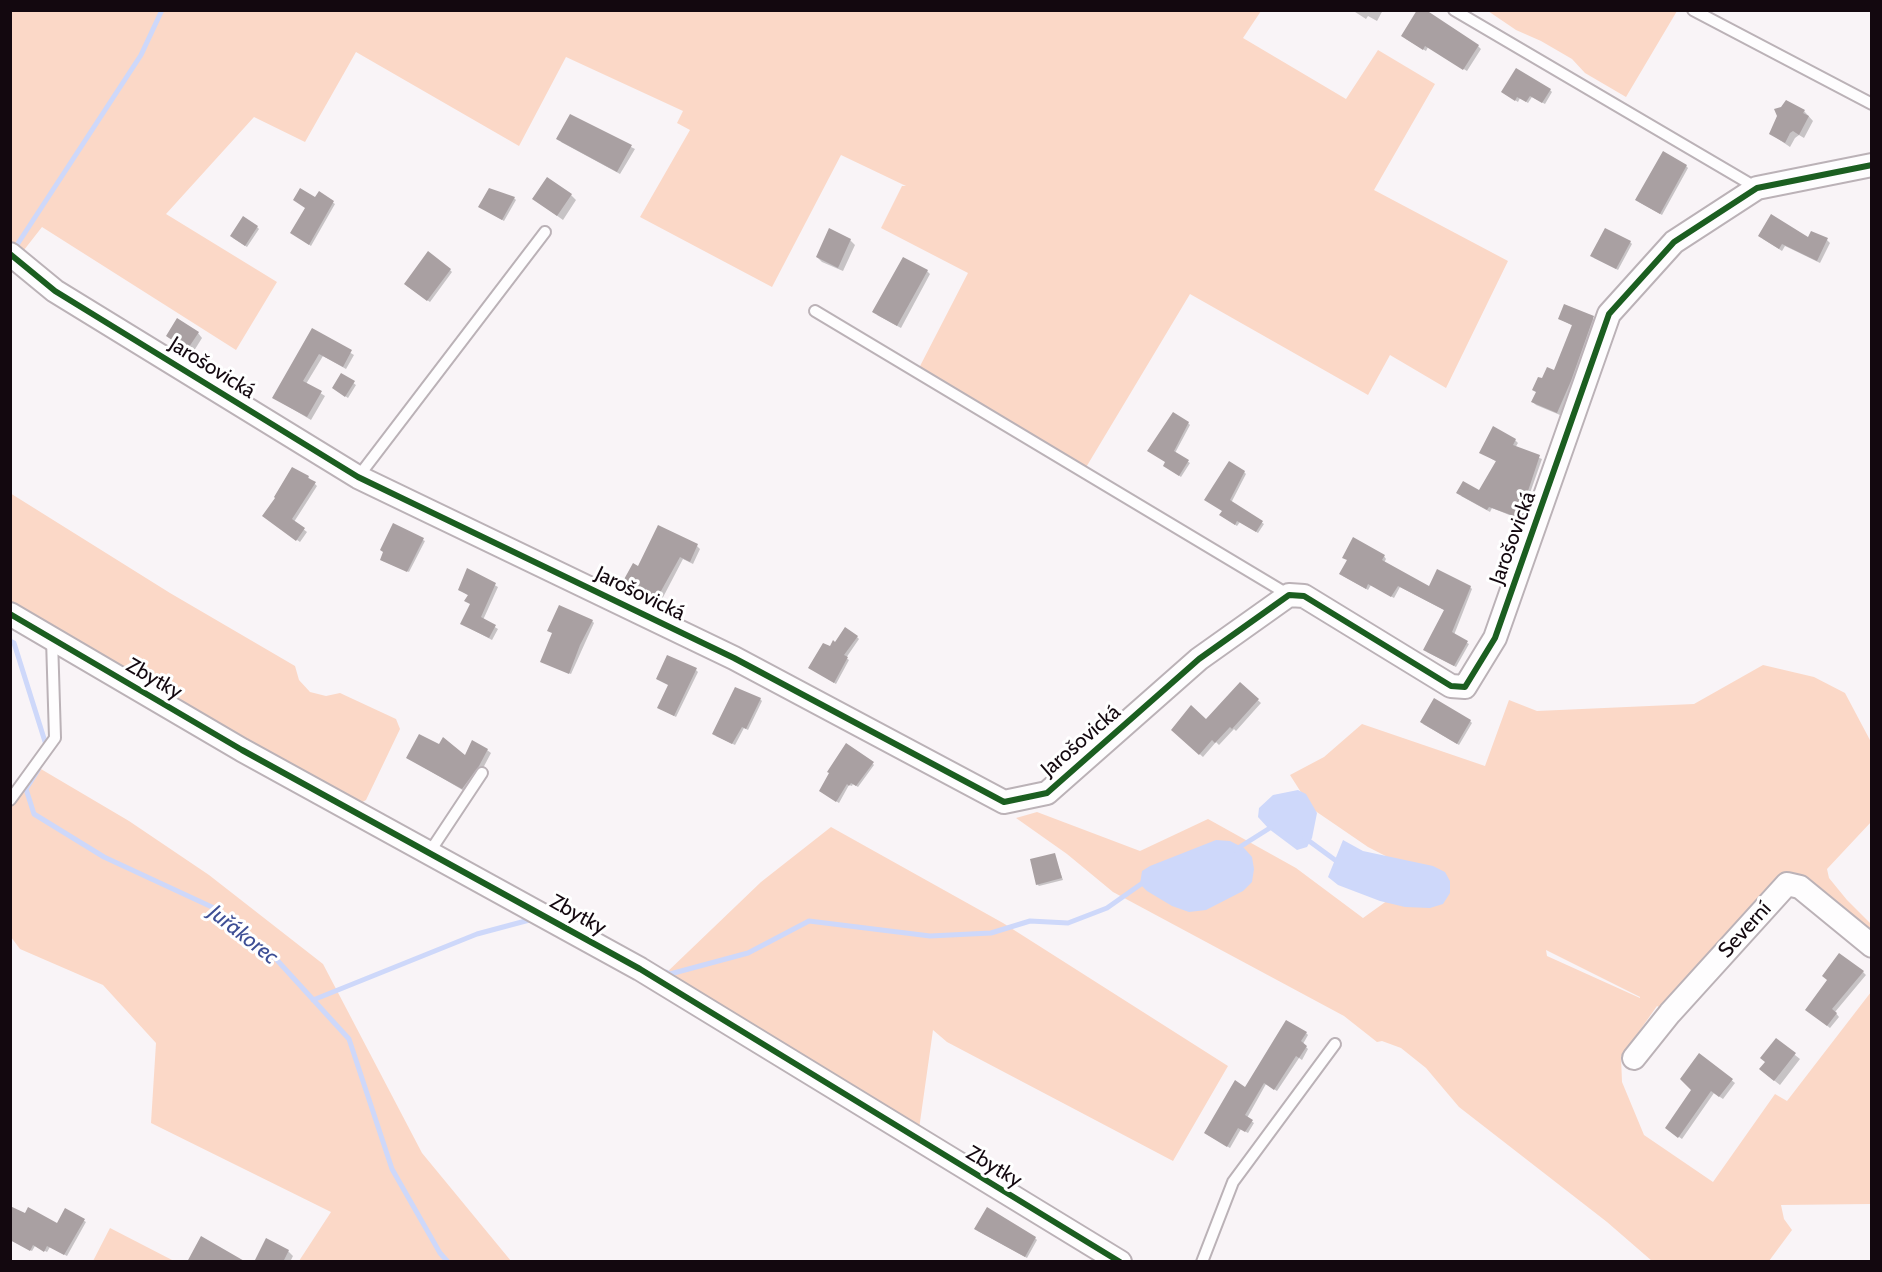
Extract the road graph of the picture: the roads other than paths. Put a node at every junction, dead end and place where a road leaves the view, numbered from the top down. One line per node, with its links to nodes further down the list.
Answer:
1 (1454, 10): 5 (lane)
2 (1693, 10): 3 (lane)
3 (1872, 104)
4 (1872, 165): 5 (street, Jarošovická)
5 (1757, 188): 10 (street, Jarošovická)
6 (545, 232): 9 (lane)
7 (10, 254): 9 (street, Jarošovická)
8 (815, 311): 10 (lane)
9 (358, 477): 10 (street, Jarošovická)
10 (1289, 595)
11 (10, 614): 12 (street, Zbytky)
12 (52, 639): 14 (lane); 15 (street, Zbytky)
13 (482, 773): 15 (lane)
14 (10, 800)
15 (429, 853): 19 (street, Zbytky)
16 (1872, 946): 18 (street, Severní)
17 (1335, 1044): 20 (lane)
18 (1634, 1058)
19 (1120, 1262)
20 (1202, 1262)

